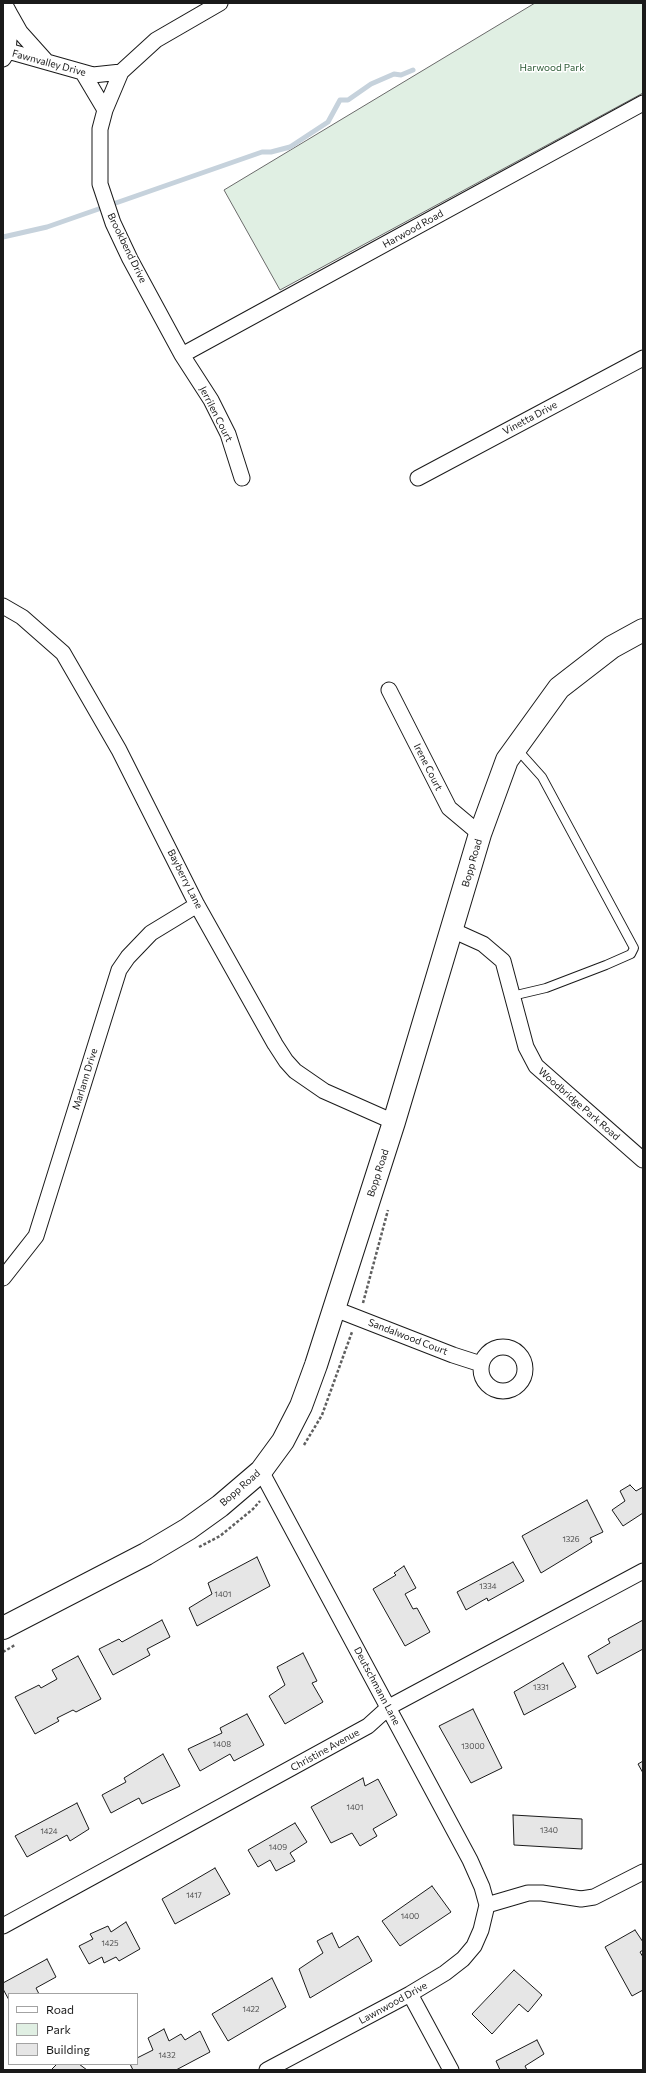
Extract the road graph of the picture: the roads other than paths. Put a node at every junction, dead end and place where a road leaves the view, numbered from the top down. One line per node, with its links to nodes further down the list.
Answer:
1 (220, 3): 6 (street)
2 (7, 9): 3 (street); 4 (street)
3 (6, 55): 4 (street, Fawnvalley Drive)
4 (46, 61): 5 (street, Fawnvalley Drive)
5 (83, 72): 6 (street, Fawnvalley Drive); 8 (street)
6 (121, 72): 8 (street, Brookbend Drive)
7 (643, 103): 9 (street, Harwood Road)
8 (105, 110): 9 (street, Brookbend Drive)
9 (182, 355): 11 (street, Jerrilen Court)
10 (643, 358): 12 (street, Vinetta Drive)
11 (242, 478)
12 (418, 478)
13 (3, 606): 18 (street, Bayberry Lane)
14 (643, 630): 16 (street, Bopp Road)
15 (389, 690): 17 (street, Irene Court)
16 (516, 748): 17 (street, Bopp Road); 20 (lane)
17 (480, 834): 19 (street, Bopp Road)
18 (197, 905): 21 (street, Bayberry Lane); 23 (street, Marlann Drive)
19 (452, 930): 20 (street, Woodbridge Park Road); 21 (street, Bopp Road)
20 (512, 996): 22 (street, Woodbridge Park Road)
21 (394, 1122): 24 (street, Bopp Road)
22 (643, 1160)
23 (3, 1278)
24 (335, 1309): 25 (street, Sandalwood Court); 26 (street, Bopp Road)
25 (481, 1364)
26 (261, 1471): 28 (street, Bopp Road); 29 (street, Deutschmann Lane)
27 (643, 1571): 29 (street, Christine Avenue)
28 (3, 1628)
29 (389, 1707): 31 (street, Deutschmann Lane); 32 (street, Christine Avenue)
30 (643, 1872): 31 (street)
31 (487, 1905): 33 (street, Lawnwood Drive)
32 (3, 1926)
33 (410, 1994): 34 (street, Lawnwood Drive); 35 (street)
34 (267, 2070)
35 (451, 2070)

